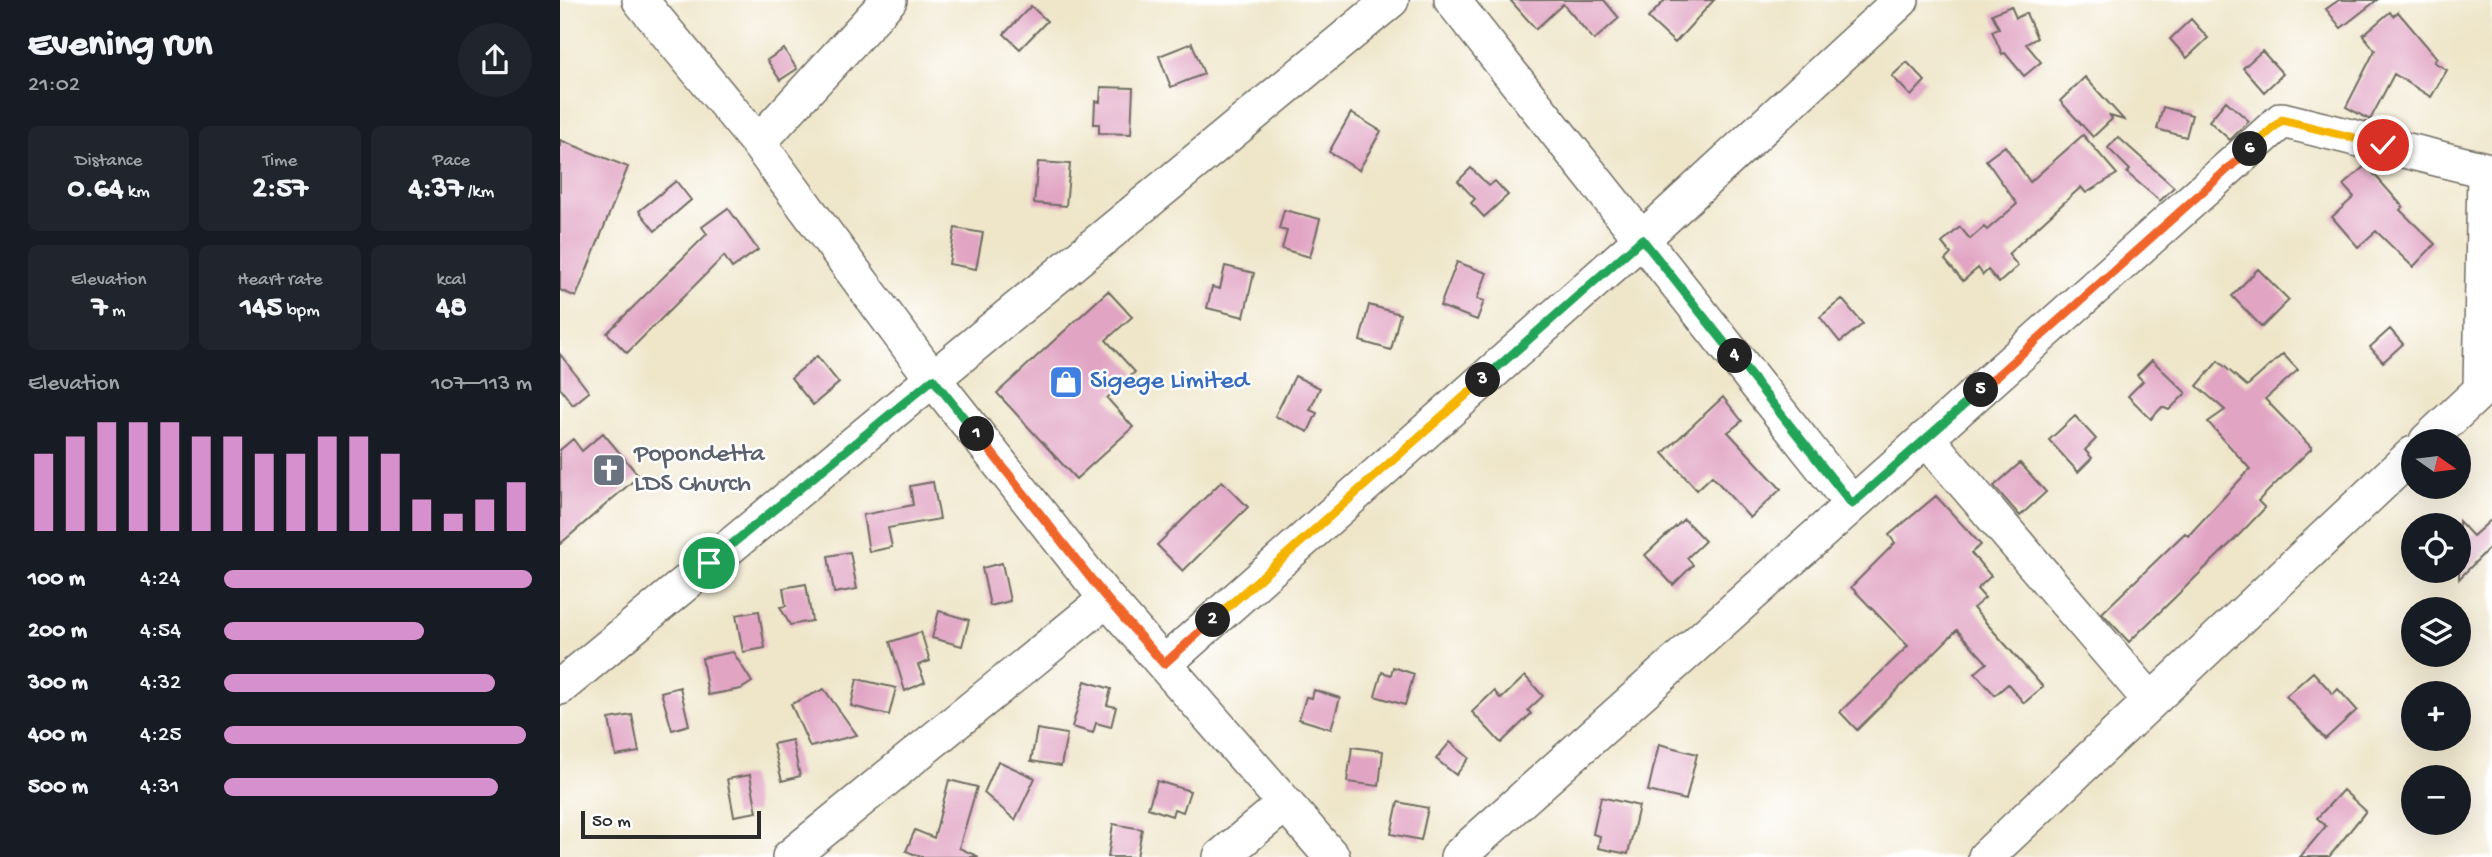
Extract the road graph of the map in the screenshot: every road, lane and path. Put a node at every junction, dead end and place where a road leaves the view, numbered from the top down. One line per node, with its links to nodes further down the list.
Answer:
1 (640, 0): 6 (street)
2 (889, 0): 6 (street)
3 (1391, 0): 8 (street)
4 (1452, 0): 7 (street)
5 (1901, 0): 7 (street)
6 (758, 143): 8 (street)
7 (1642, 239): 12 (street); 14 (street)
8 (933, 379): 13 (street); 15 (street)
9 (2440, 429): 10 (street)
10 (1926, 439): 12 (street); 16 (street)
11 (2401, 465): 16 (street)
12 (1852, 504): 21 (street)
13 (1107, 599): 14 (street); 18 (street)
14 (1164, 664): 17 (street)
15 (560, 687)
16 (2151, 701): 22 (street)
17 (1285, 804): 19 (street); 20 (street)
18 (790, 857)
19 (1221, 857)
20 (1332, 857)
21 (1458, 857)
22 (1986, 857)

